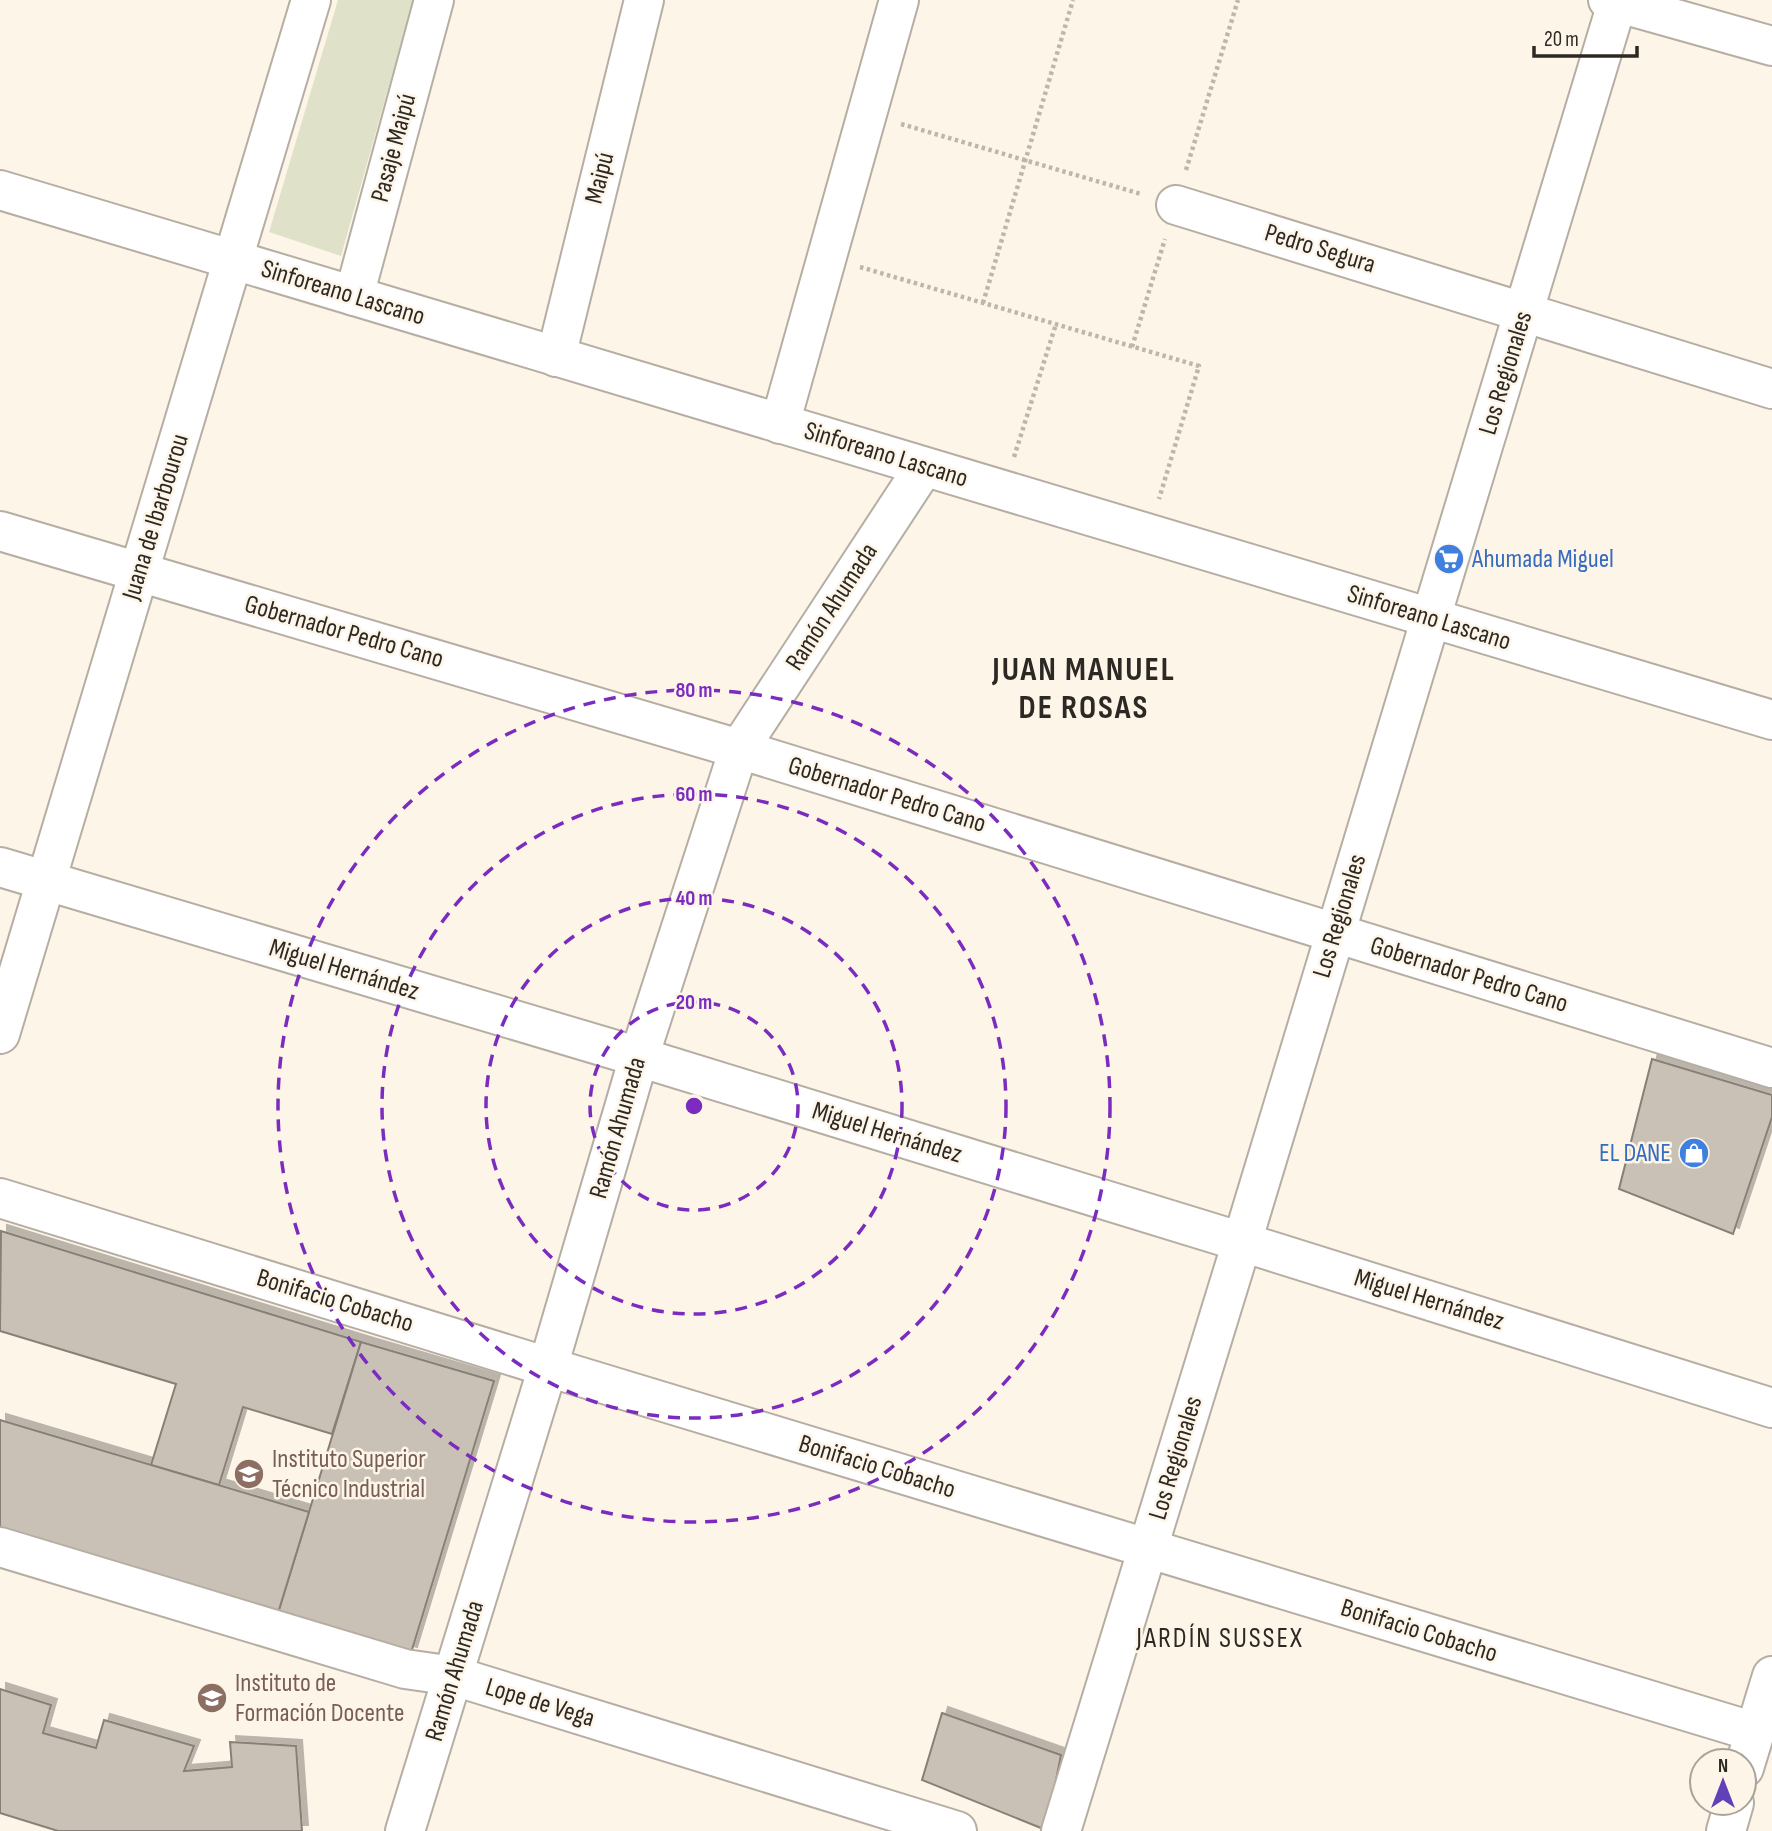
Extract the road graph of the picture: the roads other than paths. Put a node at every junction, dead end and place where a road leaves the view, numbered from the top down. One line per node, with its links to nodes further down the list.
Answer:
1 (312, 0): 9 (street, Juana de Ibarbourou)
2 (433, 0): 10 (street, Pasaje Maipú)
3 (644, 0): 12 (street, Maipú)
4 (899, 0): 14 (street)
5 (1614, 1): 6 (street); 11 (street, Los Regionales)
6 (1772, 46)
7 (0, 190): 9 (street, Sinforeano Lascano)
8 (1176, 205): 11 (street, Pedro Segura)
9 (233, 260): 10 (street, Sinforeano Lascano); 17 (street, Juana de Ibarbourou)
10 (354, 296): 12 (street, Sinforeano Lascano)
11 (1524, 311): 13 (street, Pedro Segura); 18 (street, Los Regionales)
12 (556, 357): 14 (street, Sinforeano Lascano)
13 (1772, 389)
14 (779, 424): 15 (street, Sinforeano Lascano)
15 (924, 467): 18 (street, Sinforeano Lascano); 20 (street, Ramón Ahumada)
16 (0, 531): 17 (street, Gobernador Pedro Cano)
17 (139, 572): 20 (street, Gobernador Pedro Cano); 22 (street, Juana de Ibarbourou)
18 (1431, 618): 19 (street, Sinforeano Lascano); 23 (street, Los Regionales)
19 (1772, 720)
20 (739, 749): 23 (street, Gobernador Pedro Cano); 25 (street, Ramón Ahumada)
21 (0, 867): 22 (street, Miguel Hernández)
22 (46, 881): 24 (street, Juana de Ibarbourou); 25 (street, Miguel Hernández)
23 (1335, 934): 26 (street, Gobernador Pedro Cano); 28 (street, Los Regionales)
24 (0, 1034)
25 (639, 1057): 28 (street, Miguel Hernández); 29 (street, Ramón Ahumada)
26 (1772, 1068)
27 (0, 1198): 29 (street, Bonifacio Cobacho)
28 (1242, 1242): 30 (street, Miguel Hernández); 32 (street, Los Regionales)
29 (548, 1367): 32 (street, Bonifacio Cobacho); 33 (street, Ramón Ahumada)
30 (1772, 1408)
31 (0, 1546): 33 (street, Lope de Vega)
32 (1149, 1550): 35 (street, Bonifacio Cobacho); 39 (street, Los Regionales)
33 (454, 1676): 37 (street, Ramón Ahumada); 38 (street, Lope de Vega)
34 (1772, 1676): 35 (street)
35 (1755, 1732): 36 (street)
36 (1750, 1747)
37 (405, 1831)
38 (957, 1831)
39 (1062, 1831)

